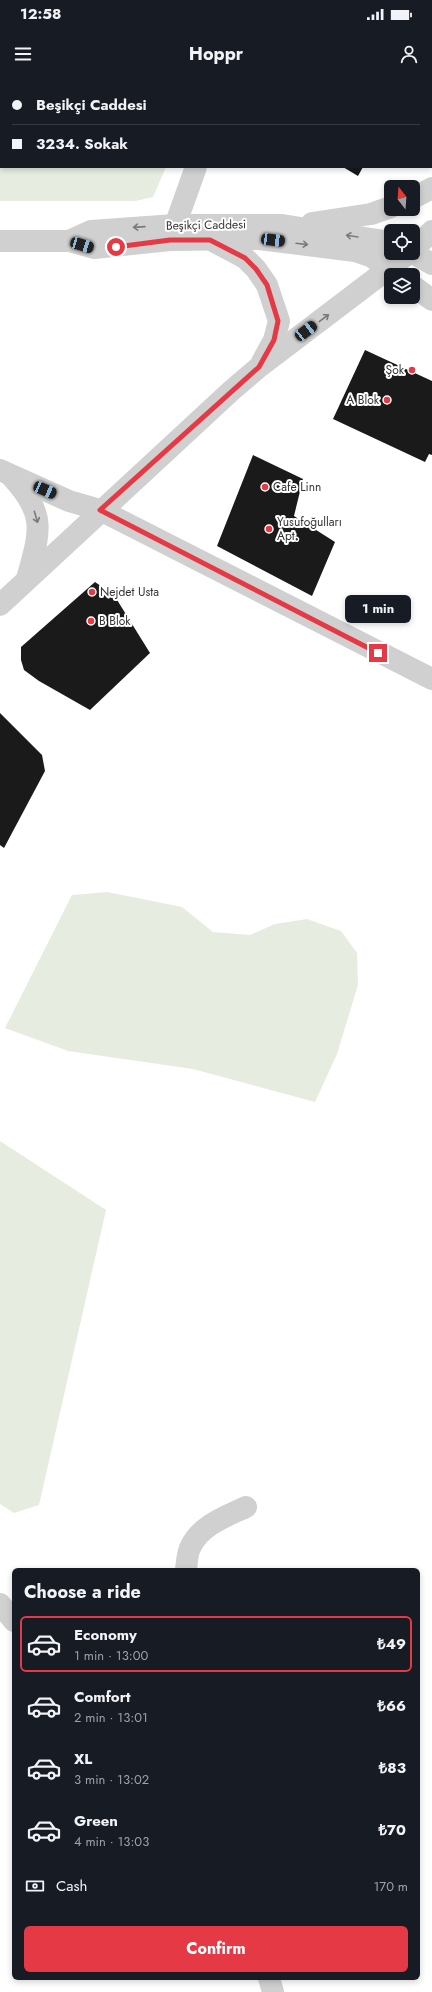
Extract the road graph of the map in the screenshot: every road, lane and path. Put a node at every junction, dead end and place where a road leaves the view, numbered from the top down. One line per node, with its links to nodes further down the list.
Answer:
1 (196, 168): 7 (street)
2 (432, 188): 3 (street)
3 (420, 194)
4 (384, 209): 5 (street)
5 (291, 226): 7 (street, Beşikçi Caddesi); 10 (street, Beşikçi Caddesi, one-way to 5)
6 (432, 231): 11 (street)
7 (172, 233): 8 (street, Beşikçi Caddesi); 9 (street, Beşikçi Caddesi)
8 (210, 240): 15 (street, Beşikçi Caddesi, one-way to 15); 20 (street)
9 (0, 241)
10 (384, 241)
11 (420, 243)
12 (420, 257): 14 (street)
13 (403, 260): 16 (street)
14 (432, 264)
15 (387, 268)
16 (396, 268)
17 (384, 278): 20 (street, one-way to 17)
18 (420, 291): 19 (street)
19 (432, 300)
20 (259, 367): 22 (street)
21 (4, 472): 22 (street); 23 (street, one-way to 23)
22 (100, 510): 23 (street); 25 (street)
23 (28, 579): 24 (street)
24 (0, 605)
25 (432, 680)
26 (246, 1507): 27 (street)
27 (186, 1568)
28 (0, 1604): 29 (street)
29 (12, 1619)
30 (270, 1980): 31 (street)
31 (273, 1992)

